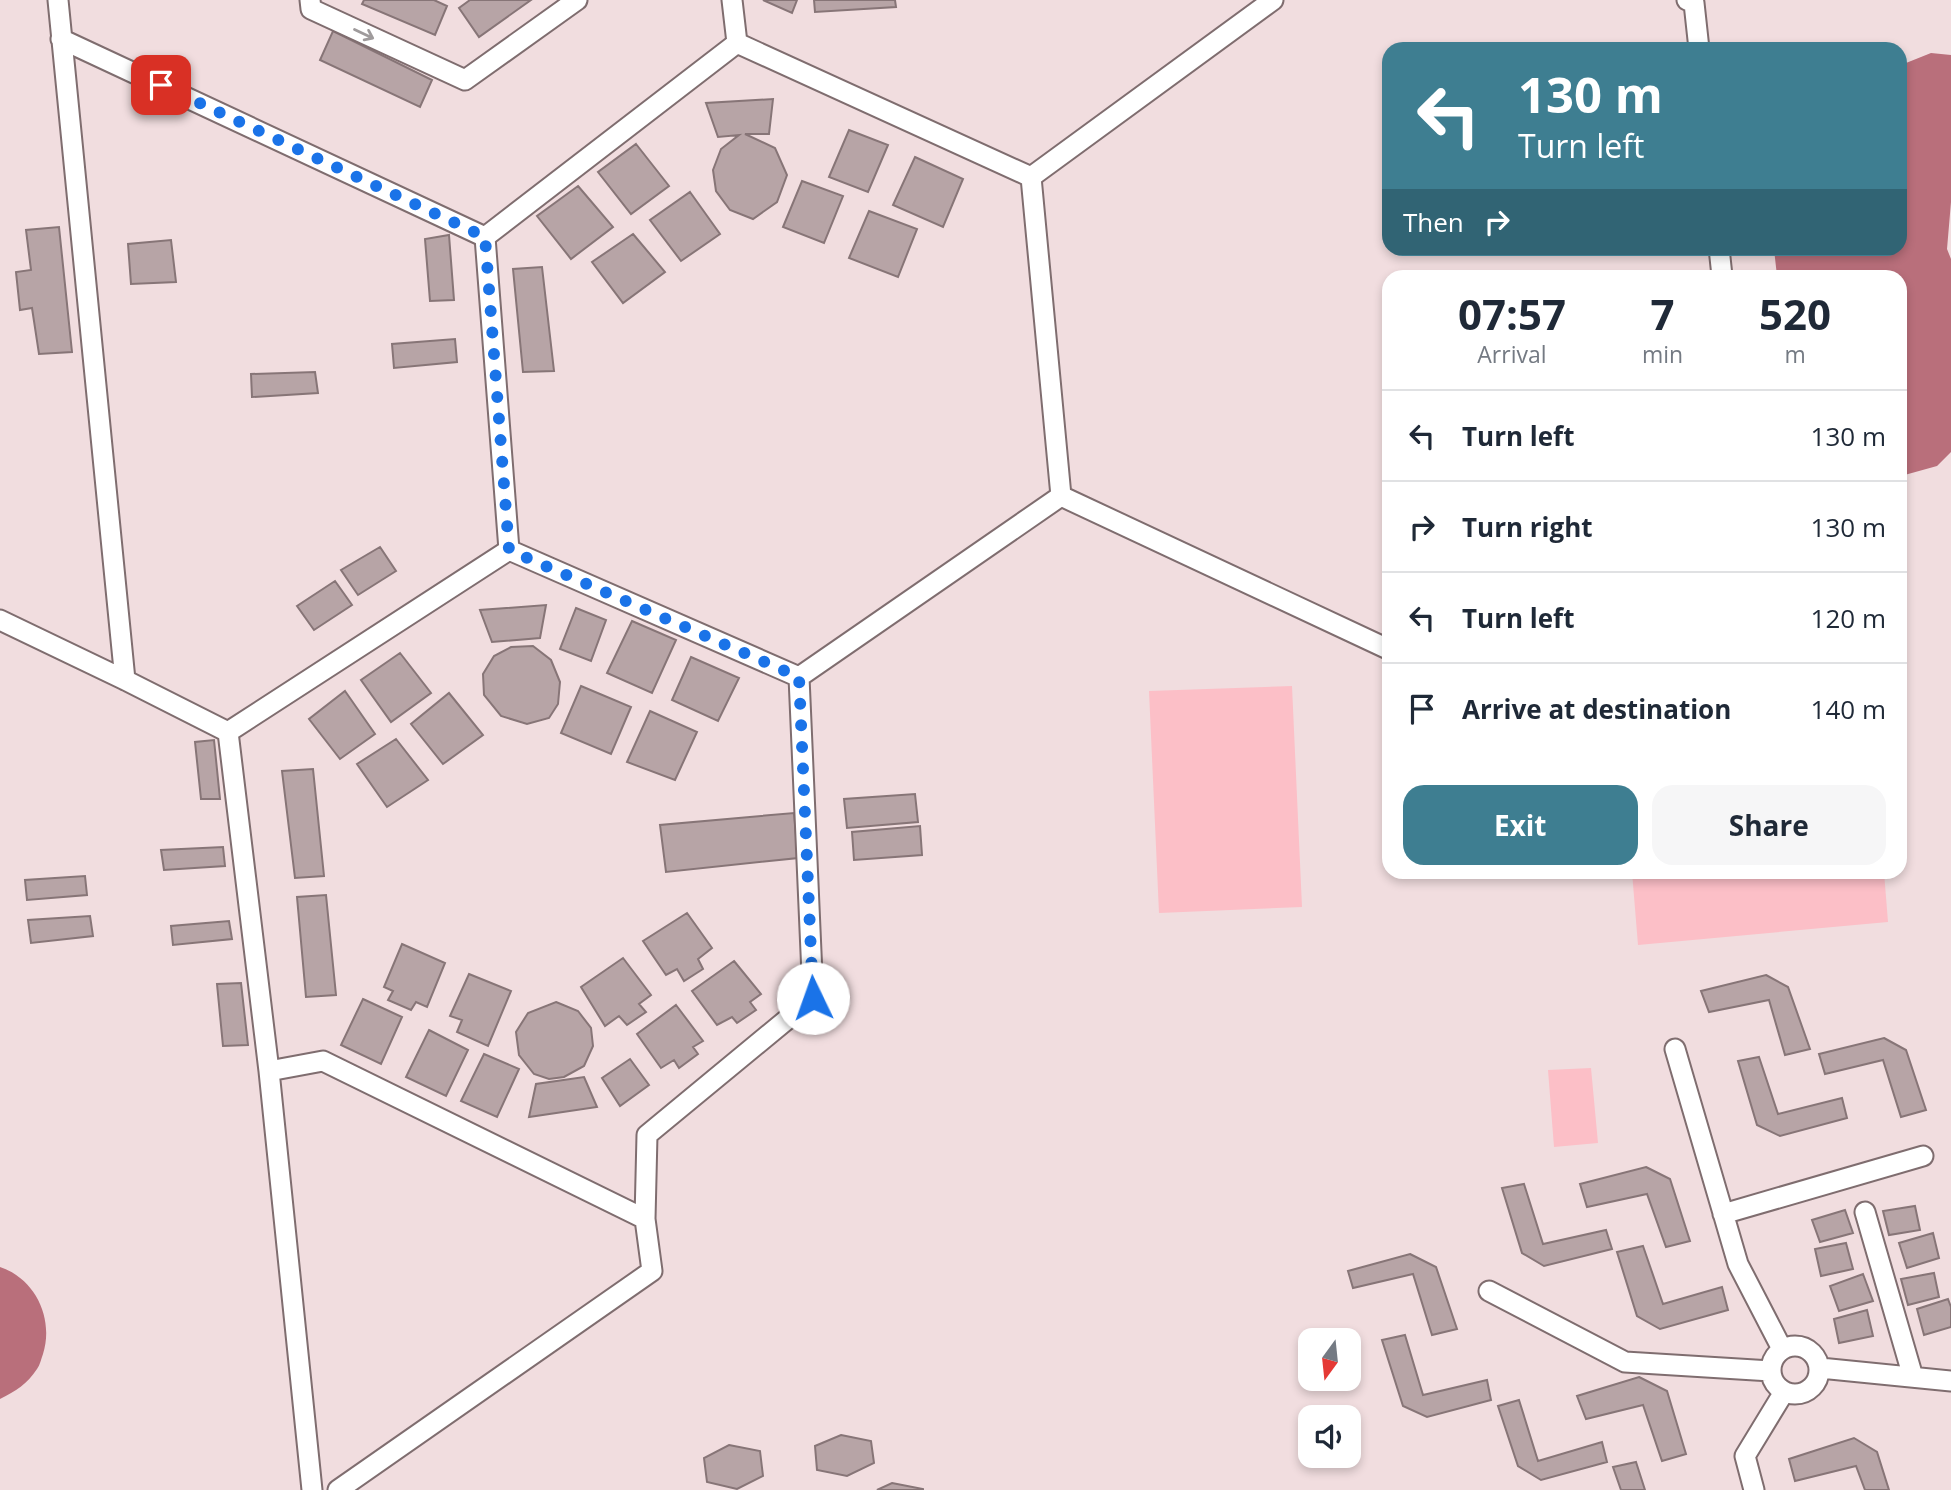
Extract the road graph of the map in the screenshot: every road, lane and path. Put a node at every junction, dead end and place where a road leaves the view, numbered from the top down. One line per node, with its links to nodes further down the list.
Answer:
1 (58, 0): 7 (street)
2 (310, 0): 3 (street, one-way to 3)
3 (577, 0)
4 (732, 0): 9 (street)
5 (1273, 0): 10 (street)
6 (1688, 0): 8 (street)
7 (61, 39): 11 (street); 17 (street)
8 (1698, 42)
9 (737, 43): 10 (street); 11 (street)
10 (1031, 177): 12 (street)
11 (485, 237): 13 (street)
12 (1061, 496): 15 (street); 16 (street)
13 (509, 550): 16 (street); 18 (street)
14 (0, 620): 17 (street)
15 (1382, 646)
16 (799, 677): 24 (street)
17 (125, 680): 18 (street)
18 (228, 732): 20 (street)
19 (1675, 1049): 23 (street)
20 (269, 1071): 24 (street); 32 (street)
21 (1923, 1156): 23 (street)
22 (1865, 1212): 29 (street)
23 (1723, 1214): 26 (street)
24 (645, 1219): 33 (street)
25 (1489, 1291): 28 (street)
26 (1782, 1349): 27 (street); 28 (street)
27 (1820, 1368): 29 (street); 31 (street)
28 (1771, 1371): 31 (street)
29 (1913, 1377): 30 (street)
30 (1951, 1381)
31 (1784, 1392): 34 (street)
32 (313, 1490)
33 (338, 1490)
34 (1754, 1490)

